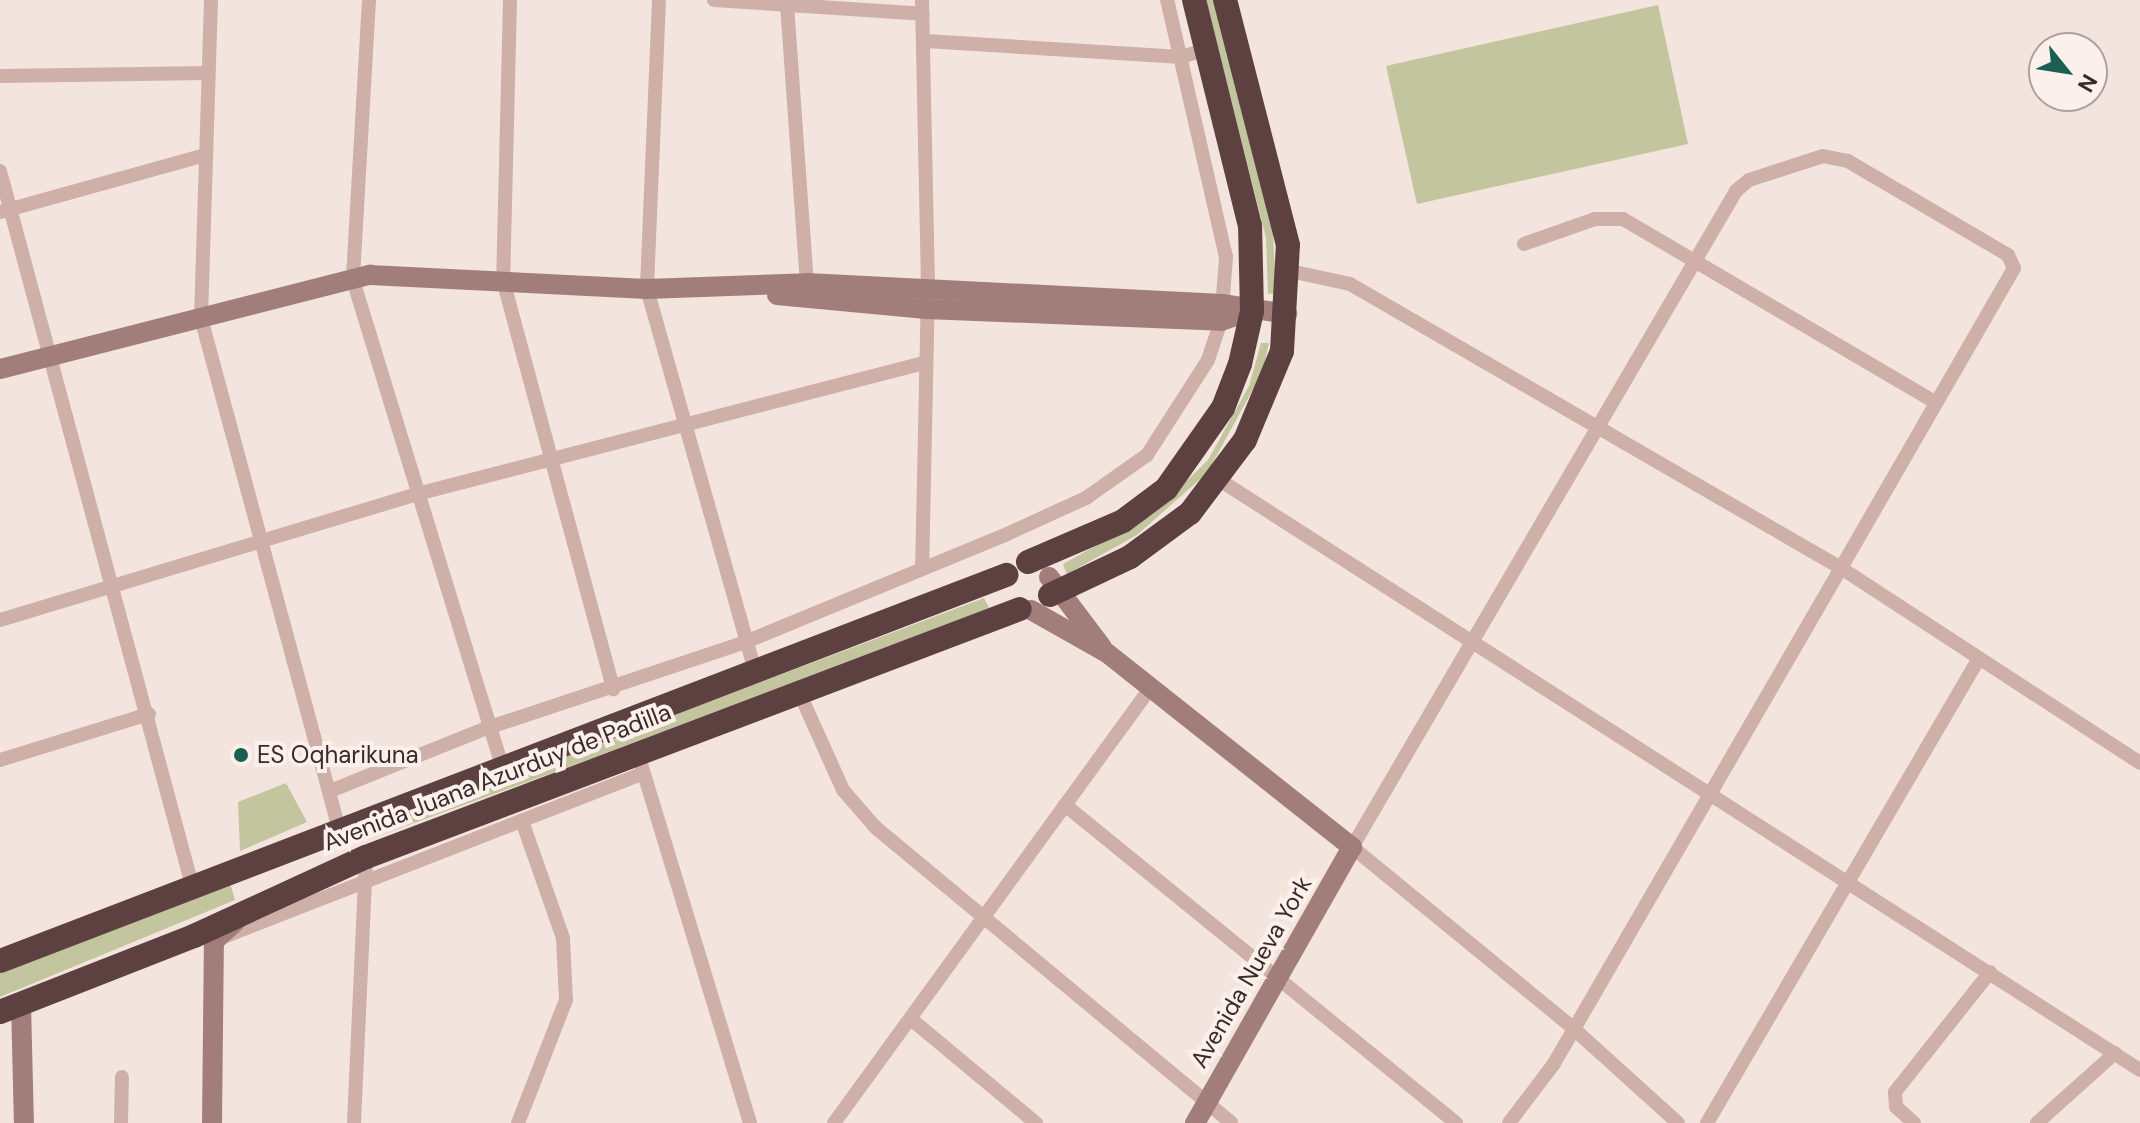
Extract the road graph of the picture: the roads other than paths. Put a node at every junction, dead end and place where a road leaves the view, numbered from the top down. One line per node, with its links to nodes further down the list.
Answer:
1 (211, 0): 14 (street)
2 (369, 0): 22 (street)
3 (510, 0): 23 (street)
4 (659, 0): 26 (street)
5 (714, 0): 9 (street)
6 (1167, 0): 13 (street)
7 (1194, 0): 12 (highway)
8 (1225, 0): 21 (highway, Avenida Juana Azurduy de Padilla)
9 (787, 5): 10 (street); 24 (street)
10 (922, 7): 11 (street)
11 (926, 41): 13 (street); 25 (street)
12 (1207, 49): 13 (street); 29 (highway)
13 (1181, 57): 30 (street)
14 (208, 73): 15 (street); 16 (street)
15 (0, 76)
16 (206, 155): 18 (street); 32 (street)
17 (0, 171): 18 (street)
18 (5, 211): 33 (street)
19 (1524, 244): 20 (street)
20 (1693, 260): 36 (street); 36 (street); 38 (street)
21 (1290, 271): 31 (highway, Avenida Juana Azurduy de Padilla); 38 (street)
22 (353, 280): 23 (street); 32 (street); 41 (street)
23 (503, 280): 26 (street); 39 (street)
24 (807, 283): 25 (street); 27 (street)
25 (928, 288): 28 (street); 30 (street)
26 (647, 289): 27 (street); 37 (street)
27 (725, 289): 28 (street)
28 (926, 309): 30 (street); 34 (street)
29 (1252, 311): 30 (street); 31 (street); 43 (highway)
30 (1222, 312): 44 (street)
31 (1287, 314): 40 (highway, Avenida Juana Azurduy de Padilla)
32 (201, 318): 33 (street); 42 (street)
33 (50, 356): 35 (street); 47 (street)
34 (924, 363): 37 (street); 44 (street)
35 (0, 369)
36 (1935, 402): 45 (street)
37 (684, 426): 39 (street); 51 (street)
38 (1594, 426): 45 (street); 50 (street)
39 (551, 465): 41 (street); 56 (street)
40 (1218, 479): 48 (highway, Avenida Juana Azurduy de Padilla); 50 (street)
41 (417, 494): 42 (street); 59 (street)
42 (262, 540): 47 (street); 64 (street)
43 (1028, 562): 46 (highway, Avenida Juana Azurduy de Padilla); 48 (highway)
44 (922, 566): 51 (street)
45 (1841, 568): 53 (street); 65 (street)
46 (1006, 575): 48 (highway); 54 (highway, Avenida Juana Azurduy de Padilla)
47 (113, 585): 49 (street); 58 (street)
48 (1042, 596): 52 (street); 52 (street); 57 (highway, Avenida Juana Azurduy de Padilla)
49 (0, 620)
50 (1473, 637): 65 (street); 70 (street)
51 (743, 643): 54 (street); 56 (street)
52 (1107, 653): 55 (street)
53 (1978, 660): 62 (street); 74 (street)
54 (756, 674): 63 (highway, Avenida Juana Azurduy de Padilla)
55 (1151, 687): 66 (street); 70 (street)
56 (613, 689): 59 (street)
57 (799, 692): 61 (highway, Avenida Juana Azurduy de Padilla); 78 (street)
58 (149, 714): 60 (street); 76 (street)
59 (487, 728): 63 (street); 64 (street)
60 (0, 760)
61 (640, 763): 67 (street); 71 (highway, Avenida Juana Azurduy de Padilla); 95 (street)
62 (2140, 763)
63 (503, 769): 68 (highway, Avenida Juana Azurduy de Padilla)
64 (330, 791): 68 (street)
65 (1711, 792): 74 (street); 85 (street)
66 (1065, 805): 78 (street); 82 (street)
67 (522, 821): 75 (street); 94 (street)
68 (339, 829): 69 (highway, Avenida Juana Azurduy de Padilla)
69 (309, 840): 72 (highway, Avenida Juana Azurduy de Padilla); 73 (highway)
70 (1352, 847): 82 (street, Avenida Nueva York); 85 (street)
71 (366, 857): 73 (highway, Avenida Juana Azurduy de Padilla); 75 (street)
72 (236, 868): 76 (highway, Avenida Juana Azurduy de Padilla); 77 (highway)
73 (321, 876): 77 (highway, Avenida Juana Azurduy de Padilla)
74 (1849, 881): 81 (street); 103 (street)
75 (364, 883): 79 (street); 93 (street)
76 (192, 885): 80 (highway, Avenida Juana Azurduy de Padilla)
77 (250, 909): 79 (street); 83 (highway, Avenida Juana Azurduy de Padilla)
78 (983, 918): 84 (street); 89 (street)
79 (214, 941): 92 (street)
80 (0, 961)
81 (1990, 972): 86 (street); 104 (street)
82 (1278, 978): 89 (street, Avenida Nueva York); 100 (street)
83 (11, 1008): 90 (street)
84 (911, 1019): 96 (street); 97 (street)
85 (1574, 1029): 101 (street); 102 (street)
86 (2115, 1053): 87 (street); 105 (street)
87 (2140, 1070)
88 (122, 1077): 91 (street)
89 (1206, 1104): 98 (street, Avenida Nueva York); 99 (street)
90 (24, 1123)
91 (121, 1123)
92 (212, 1123)
93 (354, 1123)
94 (518, 1123)
95 (750, 1123)
96 (834, 1123)
97 (1036, 1123)
98 (1195, 1123)
99 (1231, 1123)
100 (1456, 1123)
101 (1509, 1123)
102 (1678, 1123)
103 (1707, 1123)
104 (1914, 1123)
105 (2037, 1123)

